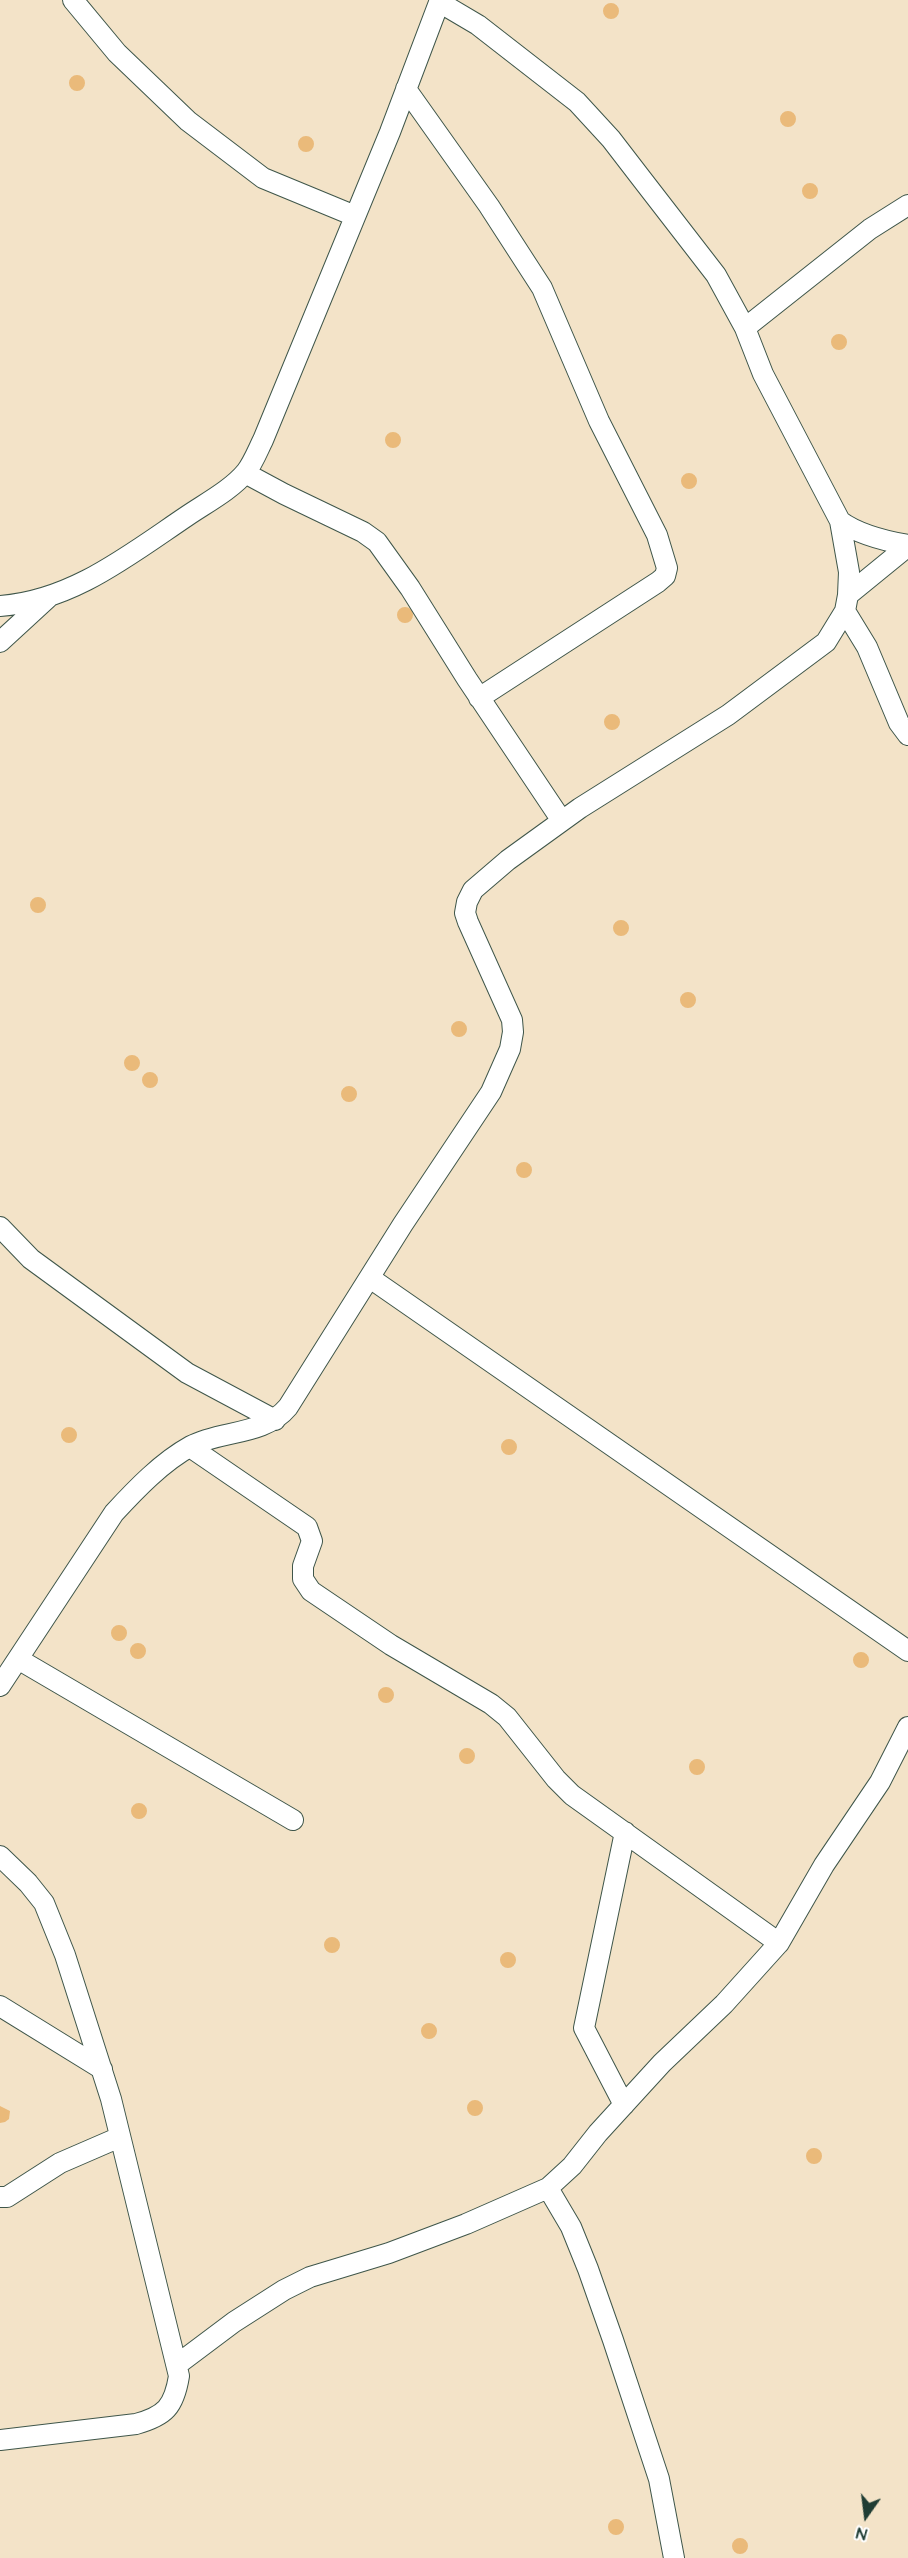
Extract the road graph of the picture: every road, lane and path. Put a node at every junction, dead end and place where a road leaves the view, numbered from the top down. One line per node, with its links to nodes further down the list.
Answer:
1 (73, 0): 5 (street)
2 (440, 1): 3 (street); 6 (street)
3 (406, 89): 5 (street); 14 (street)
4 (908, 205): 6 (street)
5 (355, 216): 7 (street)
6 (745, 328): 8 (street)
7 (245, 473): 10 (street); 14 (street)
8 (840, 521): 9 (street); 11 (street)
9 (908, 546): 11 (street)
10 (52, 595): 12 (street); 13 (street)
11 (846, 603): 15 (street); 16 (street)
12 (0, 606)
13 (0, 642)
14 (479, 698): 16 (street)
15 (908, 735)
16 (562, 821): 18 (street)
17 (0, 1227): 19 (street)
18 (370, 1278): 19 (street); 21 (street)
19 (274, 1420): 20 (street)
20 (190, 1447): 22 (street); 26 (street)
21 (908, 1651)
22 (18, 1659): 23 (street); 25 (street)
23 (0, 1686)
24 (908, 1727): 28 (street)
25 (293, 1820)
26 (625, 1832): 28 (street); 31 (street)
27 (0, 1856): 30 (street)
28 (779, 1943): 31 (street)
29 (0, 2006): 30 (street)
30 (102, 2069): 32 (street)
31 (624, 2105): 33 (street)
32 (120, 2137): 34 (street); 35 (street)
33 (548, 2188): 35 (street); 37 (street)
34 (0, 2197)
35 (178, 2364): 36 (street)
36 (0, 2440)
37 (674, 2558)

